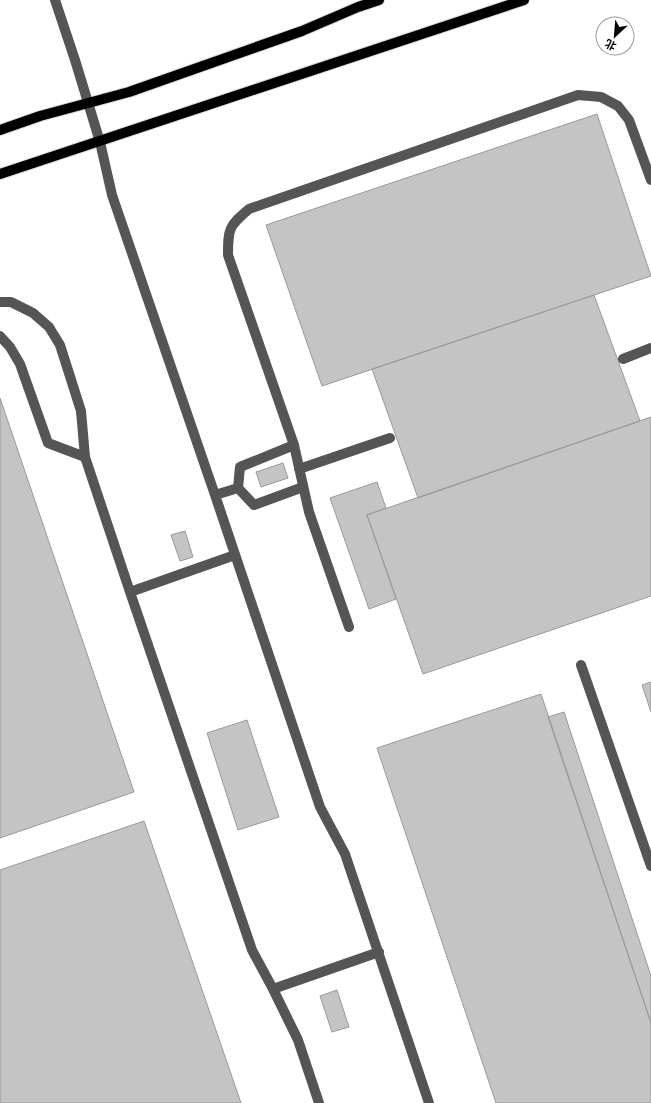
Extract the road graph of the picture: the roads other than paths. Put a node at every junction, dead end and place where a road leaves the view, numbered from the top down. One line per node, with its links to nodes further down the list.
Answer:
1 (55, 0): 4 (street)
2 (379, 0): 4 (main road)
3 (524, 0): 6 (main road)
4 (88, 103): 5 (main road); 6 (street)
5 (0, 130)
6 (100, 142): 7 (main road); 19 (street)
7 (0, 174)
8 (651, 180): 14 (street)
9 (0, 302): 15 (street)
10 (0, 336): 15 (street)
11 (651, 348): 12 (street)
12 (623, 359)
13 (390, 438): 16 (street)
14 (294, 445): 16 (street); 18 (street)
15 (84, 458): 21 (street)
16 (299, 469): 17 (street)
17 (303, 486): 18 (street); 22 (street)
18 (238, 488): 19 (street)
19 (216, 495): 20 (street)
20 (235, 555): 21 (street); 25 (street)
21 (130, 592): 26 (street)
22 (349, 627)
23 (581, 665): 24 (street)
24 (651, 866)
25 (379, 952): 26 (street); 28 (street)
26 (273, 989): 27 (street)
27 (319, 1103)
28 (429, 1103)

